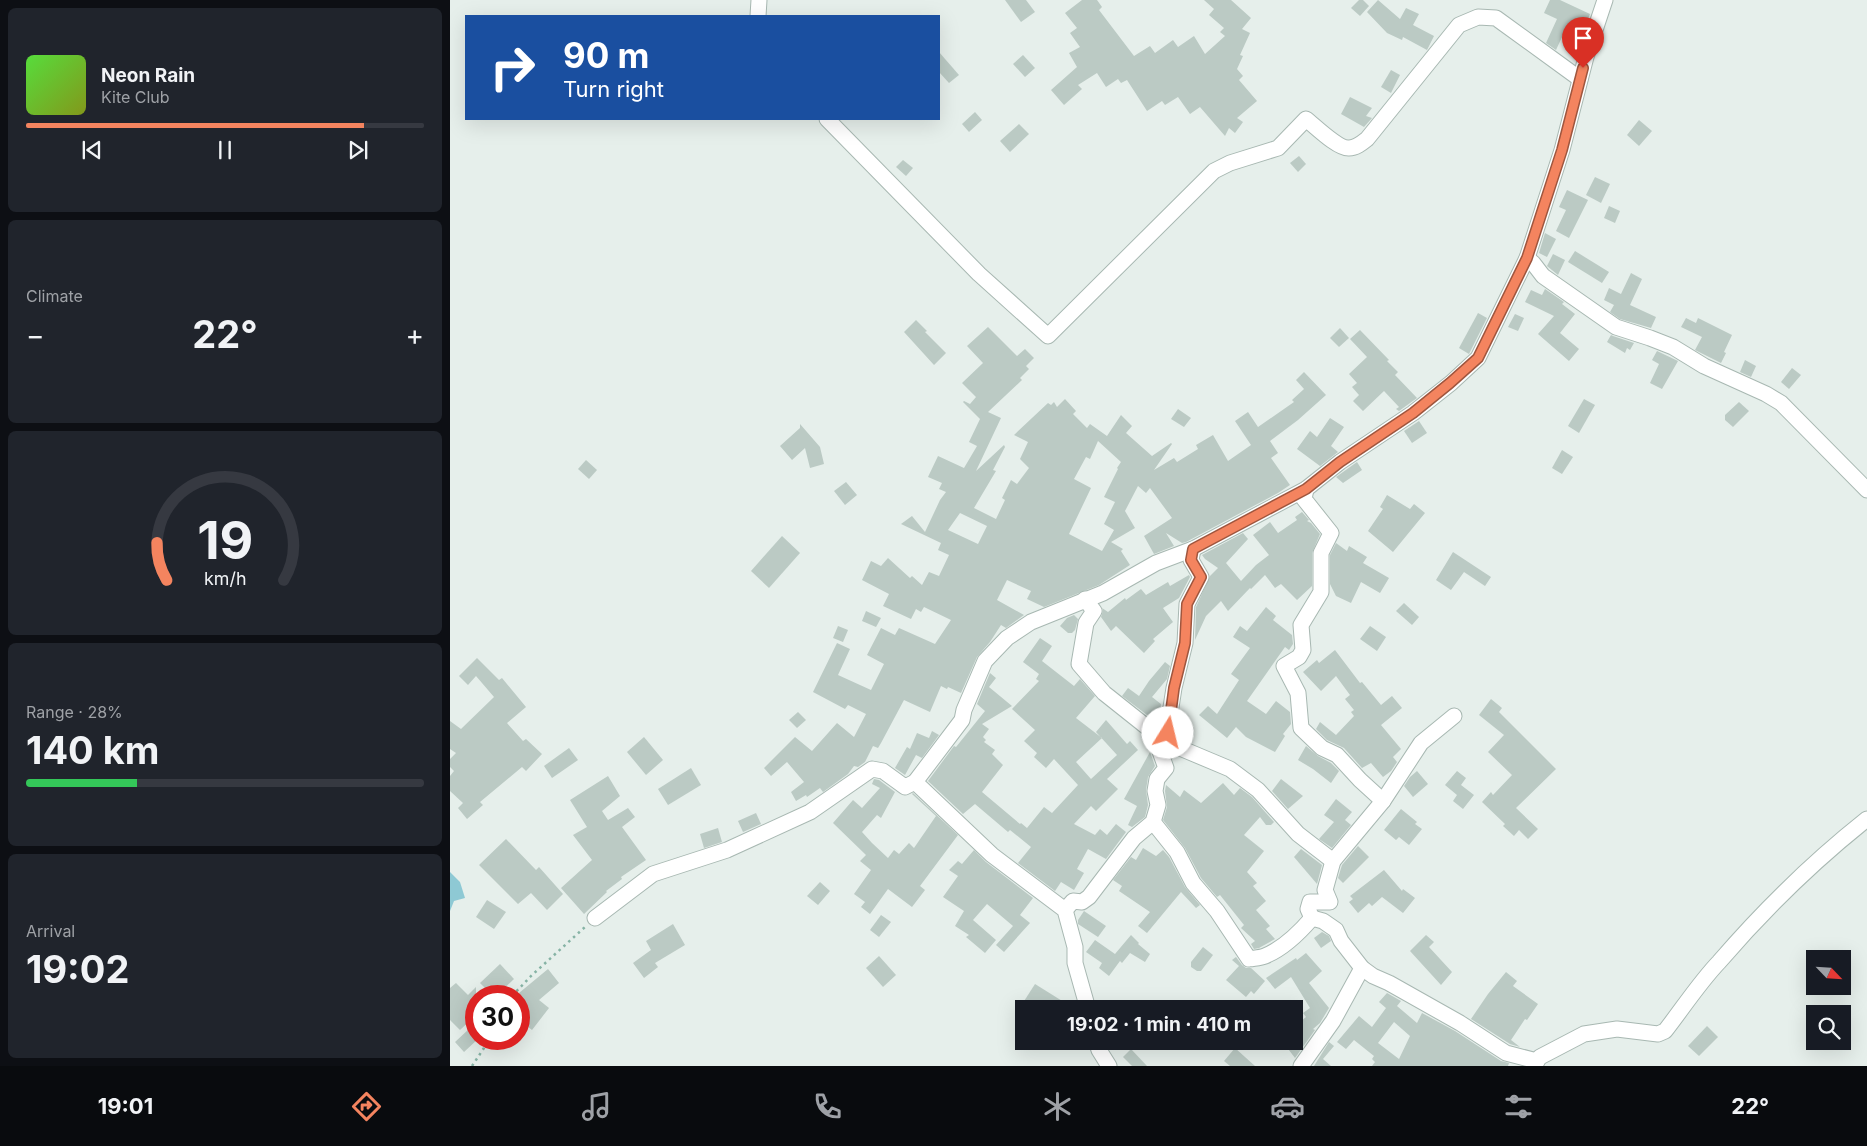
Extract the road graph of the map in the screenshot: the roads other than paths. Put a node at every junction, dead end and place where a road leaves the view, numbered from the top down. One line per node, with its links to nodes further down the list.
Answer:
1 (759, 0): 3 (street)
2 (1605, 0): 4 (street)
3 (758, 15)
4 (1580, 79): 5 (street); 6 (street)
5 (828, 120)
6 (1527, 258): 7 (street); 8 (street)
7 (1306, 489): 9 (street); 14 (street)
8 (1867, 490)
9 (1193, 549): 10 (street); 12 (street)
10 (1085, 599): 12 (street); 13 (street)
11 (1454, 716): 14 (street)
12 (1159, 735): 16 (street); 17 (street)
13 (915, 782): 18 (street); 19 (street)
14 (1383, 800): 17 (street)
15 (1867, 819): 24 (street)
16 (1153, 822): 18 (street); 20 (street)
17 (1333, 861): 20 (street)
18 (1065, 910): 22 (street)
19 (595, 918)
20 (1312, 918): 21 (street)
21 (1362, 968): 24 (street); 26 (street)
22 (1086, 1000)
23 (1099, 1050): 25 (street)
24 (1536, 1064)
25 (1108, 1066)
26 (1301, 1066)

